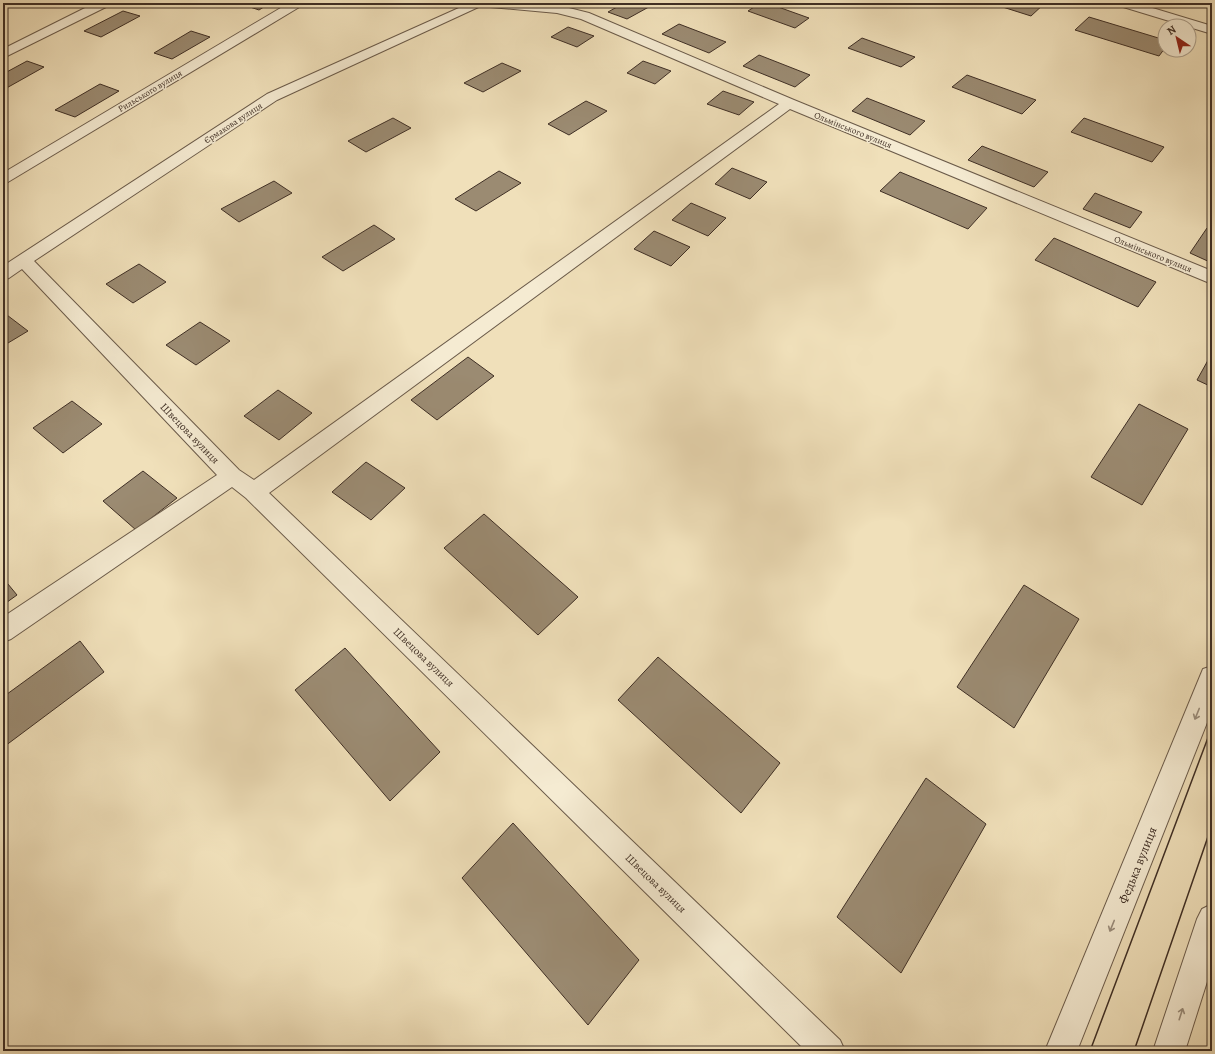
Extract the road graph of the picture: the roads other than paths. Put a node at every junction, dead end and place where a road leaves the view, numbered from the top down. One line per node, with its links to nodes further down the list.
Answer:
1 (104, 3): 7 (street)
2 (297, 3): 9 (street, Рильського вулиця)
3 (480, 3): 10 (street, Єрмакова вулиця)
4 (490, 3): 8 (street, Ольмінського вулиця)
5 (1124, 3): 6 (street)
6 (1212, 30)
7 (3, 54)
8 (789, 103): 12 (street, Ольмінського вулиця); 14 (street)
9 (3, 179)
10 (23, 260): 11 (street, Єрмакова вулиця); 13 (street, Швецова вулиця)
11 (3, 274)
12 (1212, 278)
13 (232, 476): 14 (street, Швецова вулиця); 15 (street)
14 (254, 492): 18 (street, Швецова вулиця)
15 (3, 631)
16 (1212, 678): 19 (street, Федька вулиця, one-way to 19)
17 (1212, 919): 20 (street, one-way to 17)
18 (829, 1051)
19 (1061, 1051)
20 (1169, 1051)

